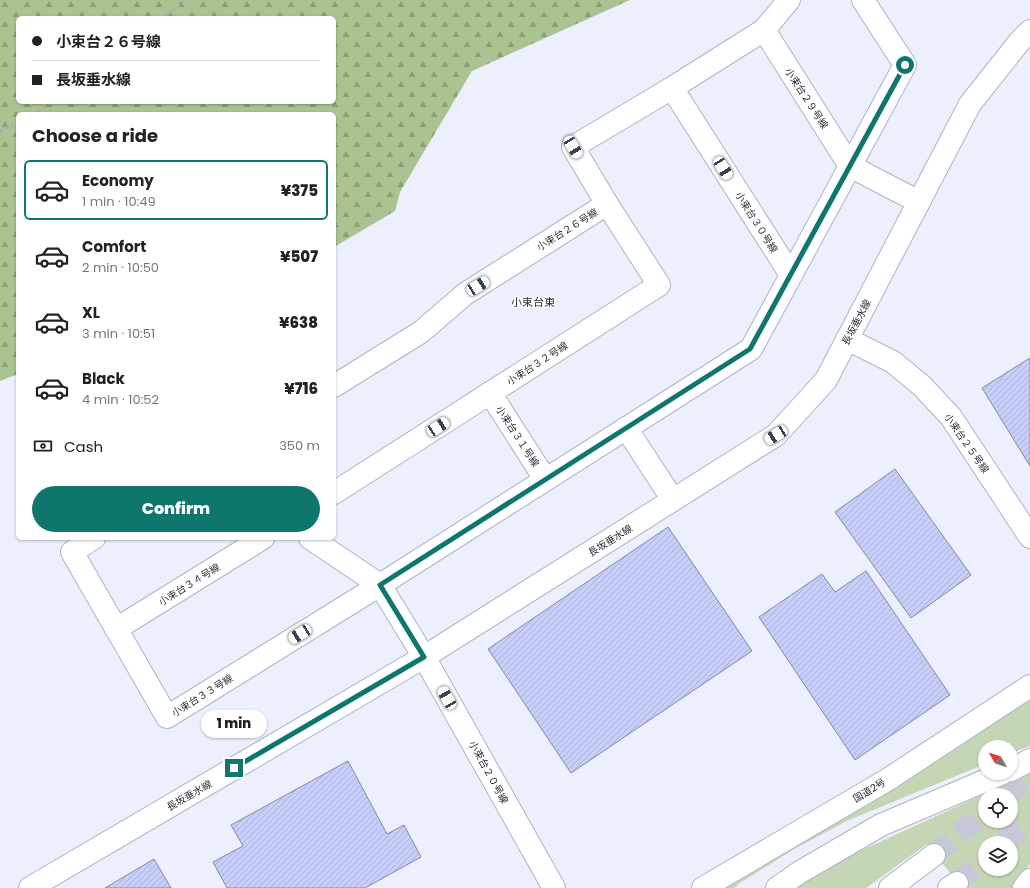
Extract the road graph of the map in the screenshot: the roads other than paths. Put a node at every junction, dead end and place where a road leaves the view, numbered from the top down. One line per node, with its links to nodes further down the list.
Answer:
1 (789, 0): 3 (main road, 小束台２６号線)
2 (864, 0): 6 (main road)
3 (764, 30): 5 (main road, 小束台２６号線); 6 (main road, 小束台２９号線)
4 (1030, 32): 7 (main road, 長坂垂水線)
5 (672, 88): 8 (main road, 小束台２６号線); 9 (main road, 小束台３０号線)
6 (850, 166): 7 (main road); 9 (main road)
7 (919, 202): 10 (main road, 長坂垂水線)
8 (607, 204): 11 (main road, 小束台２６号線); 12 (main road, 小束台３２号線)
9 (791, 275): 13 (main road)
10 (847, 339): 16 (main road, 長坂垂水線); 17 (main road, 小束台２５号線)
11 (336, 385)
12 (490, 394): 14 (main road, 小束台３１号線); 15 (main road, 小束台３２号線)
13 (626, 428): 14 (main road); 16 (main road)
14 (546, 479): 21 (main road)
15 (336, 492)
16 (673, 500): 23 (main road, 長坂垂水線)
17 (1030, 537)
18 (91, 540): 22 (main road, 小束台３３号線)
19 (260, 540): 22 (main road, 小束台３４号線)
20 (313, 540): 21 (main road)
21 (380, 585): 22 (main road, 小束台３３号線); 23 (main road)
22 (116, 629)
23 (424, 657): 30 (main road, 長坂垂水線); 31 (main road, 小束台２０号線)
24 (1030, 686): 32 (main road, 国道2号)
25 (1030, 760): 26 (main road)
26 (1018, 766)
27 (987, 780): 33 (main road)
28 (934, 855): 34 (main road)
29 (1030, 880): 35 (main road)
30 (30, 888)
31 (554, 888)
32 (703, 888)
33 (777, 888)
34 (890, 888)
35 (1024, 888)

